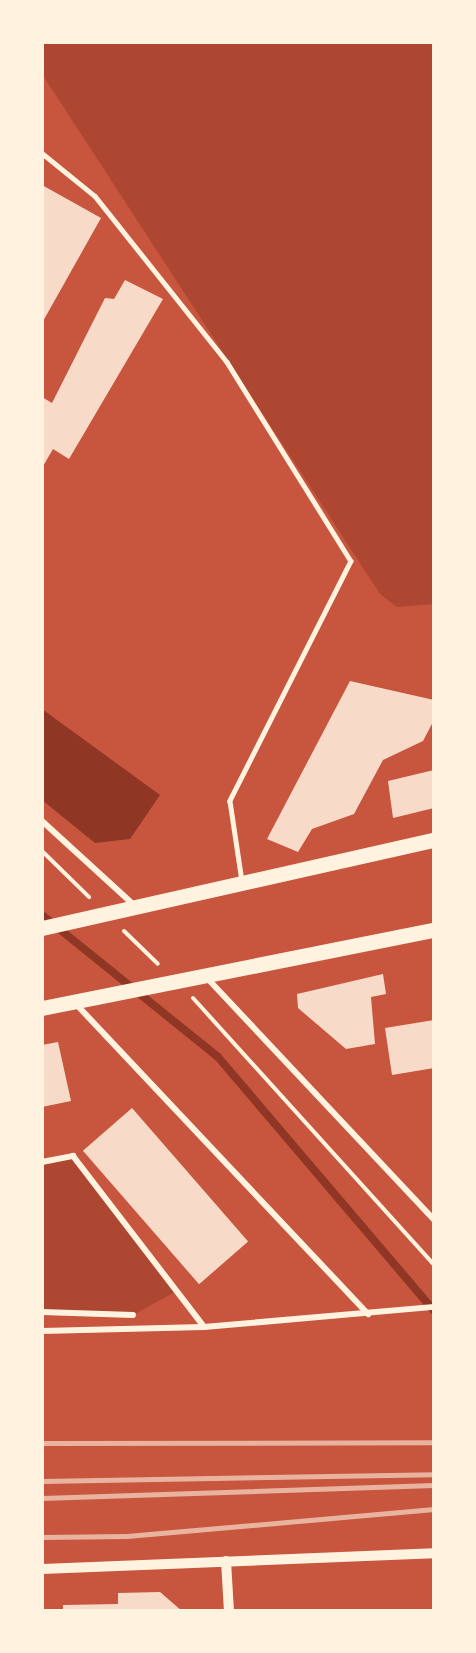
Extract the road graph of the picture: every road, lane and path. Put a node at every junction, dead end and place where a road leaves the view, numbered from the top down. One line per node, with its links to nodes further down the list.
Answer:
1 (42, 153): 5 (lane)
2 (42, 821): 7 (street)
3 (434, 840): 5 (main road)
4 (42, 850): 6 (path)
5 (242, 884): 7 (main road)
6 (92, 899)
7 (133, 904): 9 (main road)
8 (116, 923): 11 (path)
9 (42, 928)
10 (434, 930): 12 (main road)
11 (166, 972)
12 (207, 978): 13 (main road); 17 (street)
13 (188, 989): 14 (main road); 18 (path)
14 (78, 1001): 15 (main road); 21 (street)
15 (42, 1008)
16 (42, 1162): 23 (street)
17 (434, 1220)
18 (434, 1265)
19 (434, 1307): 21 (street)
20 (42, 1312): 22 (street)
21 (368, 1314): 23 (street)
22 (133, 1315)
23 (204, 1327): 24 (street)
24 (42, 1330)
25 (434, 1553): 26 (street)
26 (226, 1561): 27 (street); 28 (street)
27 (42, 1569)
28 (229, 1611)

